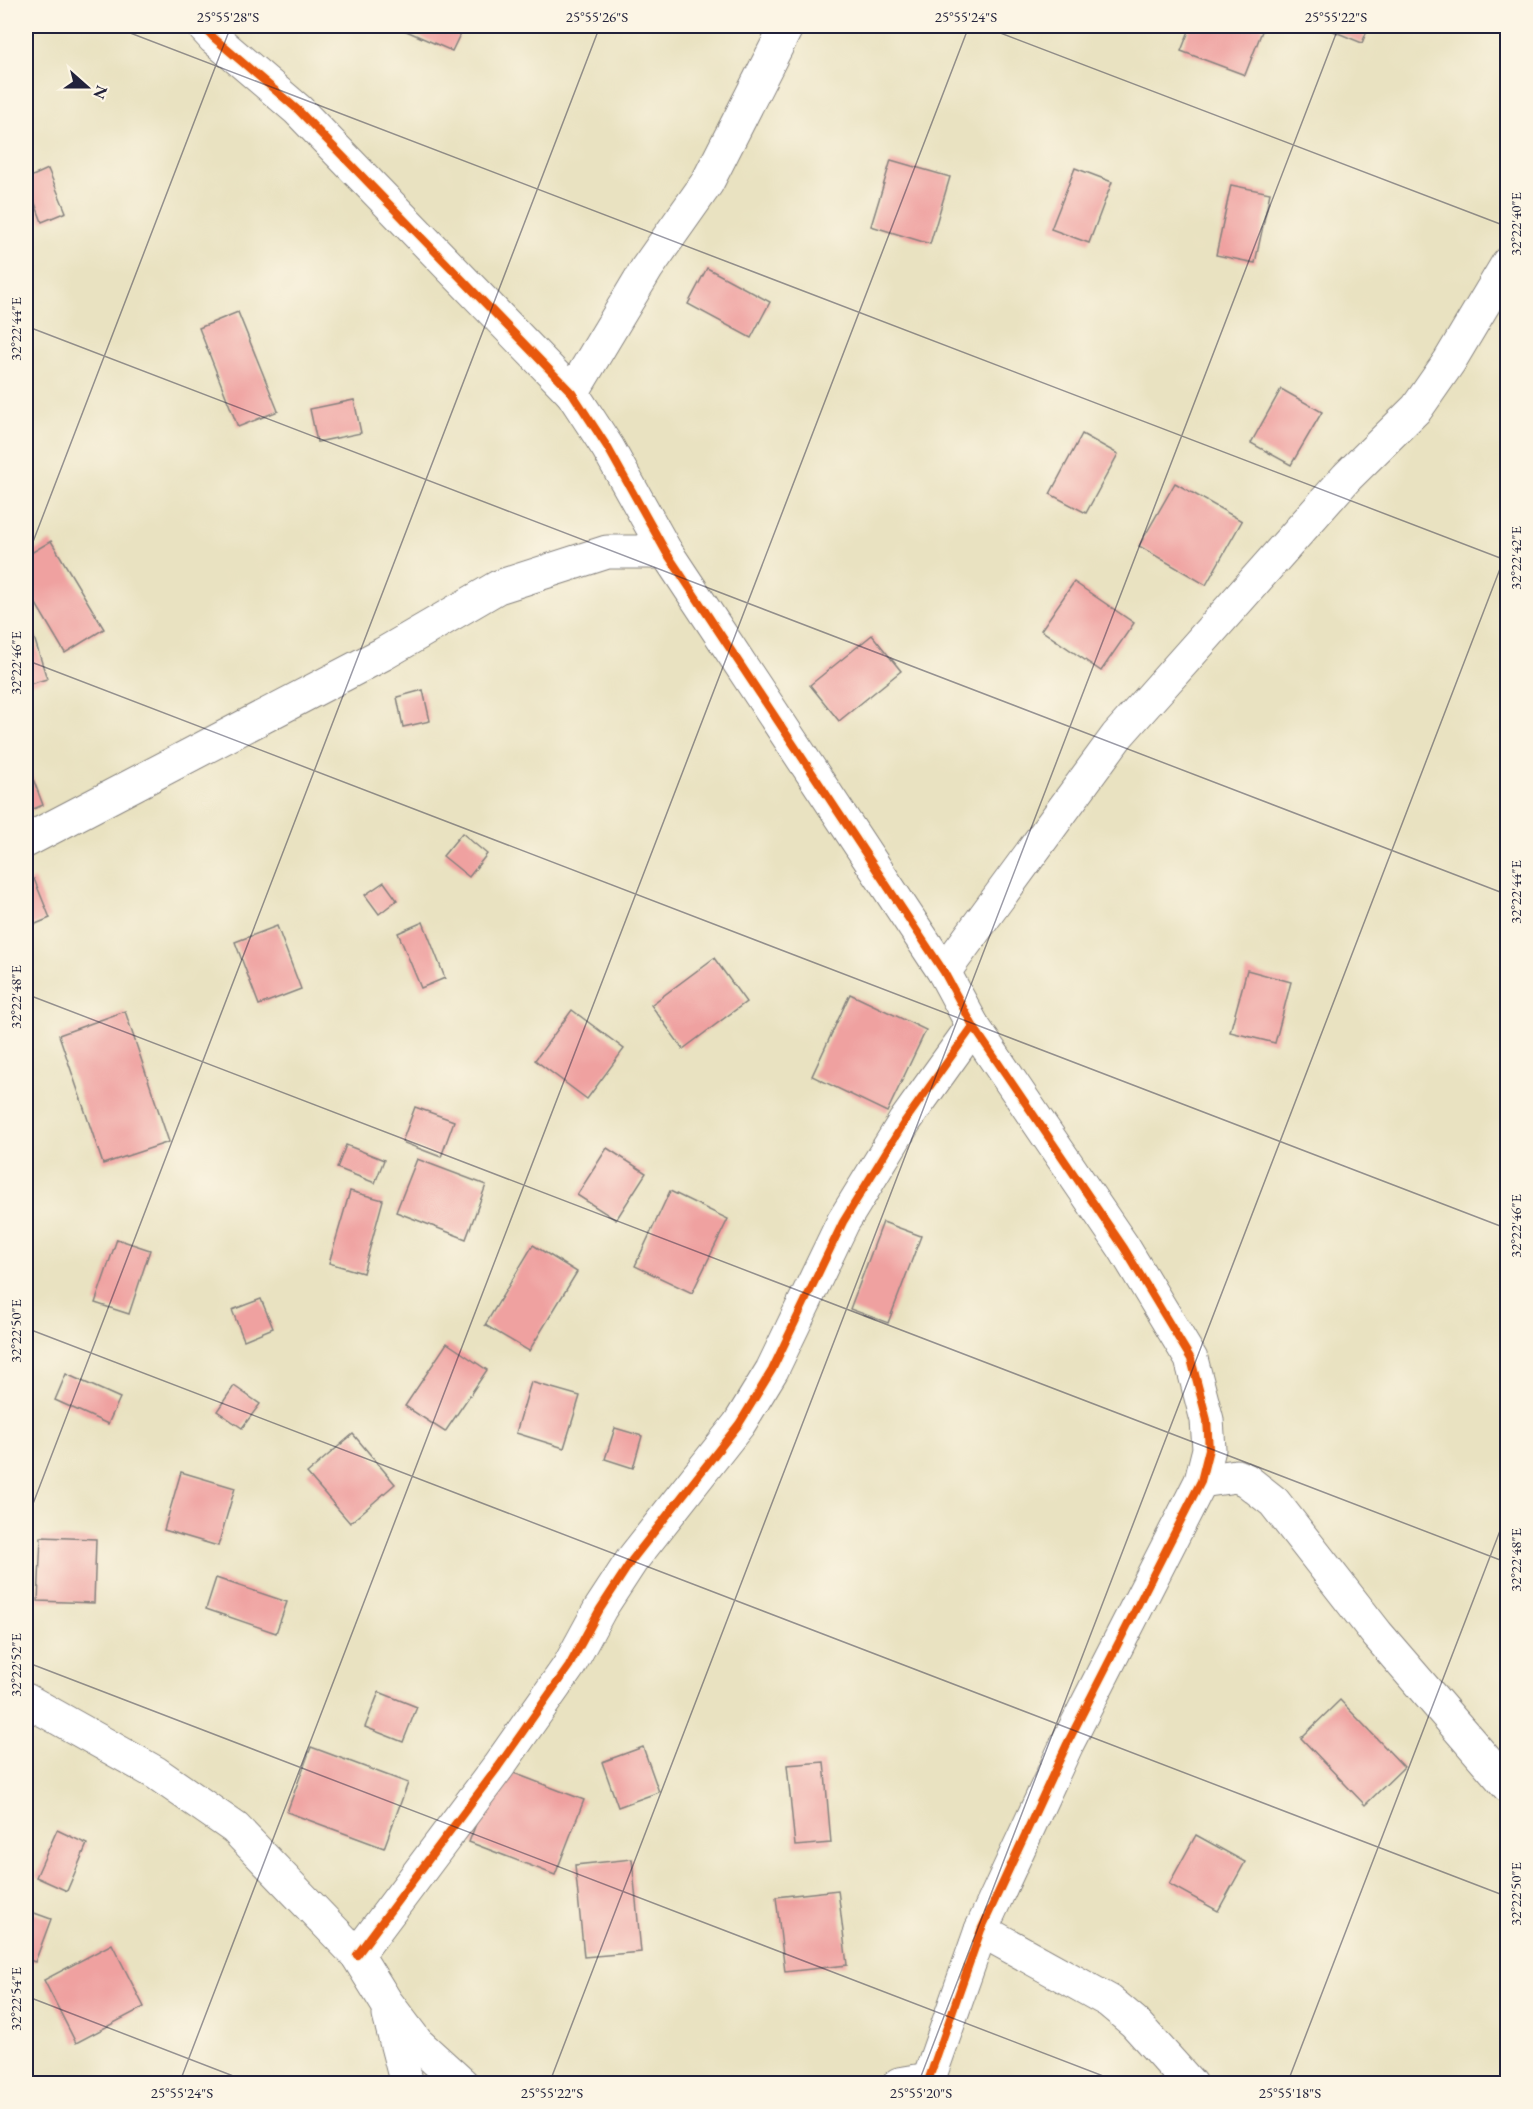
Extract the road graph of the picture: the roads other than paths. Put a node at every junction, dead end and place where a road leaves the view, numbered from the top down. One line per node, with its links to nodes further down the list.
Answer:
1 (203, 26): 4 (street)
2 (787, 26): 4 (street)
3 (1508, 263): 7 (street)
4 (572, 393): 5 (street)
5 (666, 552): 6 (street); 7 (street)
6 (26, 841)
7 (944, 972): 8 (street)
8 (973, 1026): 9 (street); 13 (street)
9 (1201, 1481): 11 (street); 12 (street)
10 (26, 1700): 13 (street)
11 (1508, 1786)
12 (981, 1930): 15 (street); 18 (street)
13 (357, 1955): 14 (street)
14 (386, 2002): 16 (street); 17 (street)
15 (918, 2082)
16 (407, 2084)
17 (462, 2084)
18 (1190, 2084)

